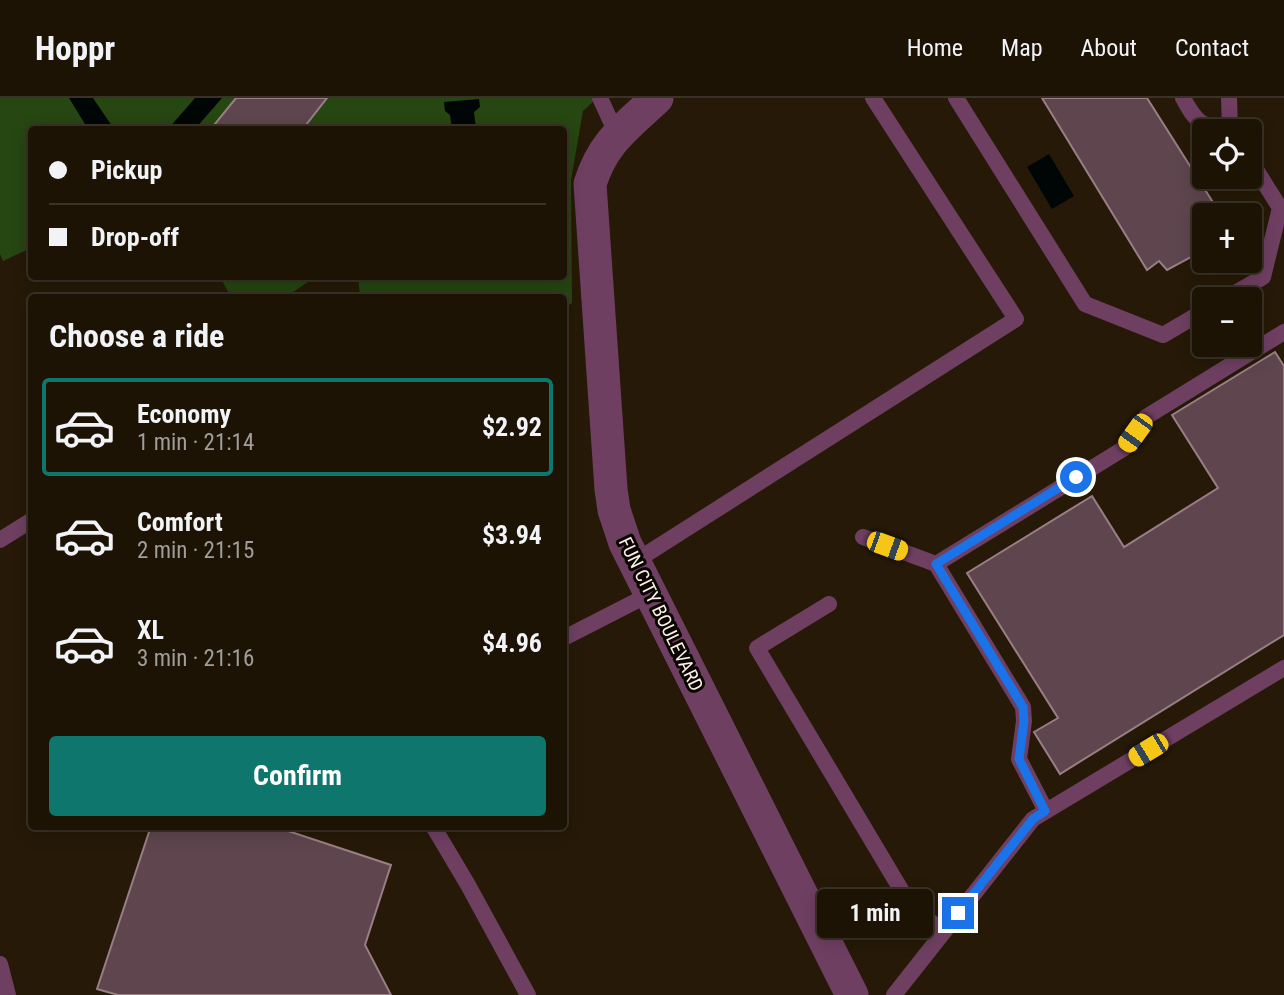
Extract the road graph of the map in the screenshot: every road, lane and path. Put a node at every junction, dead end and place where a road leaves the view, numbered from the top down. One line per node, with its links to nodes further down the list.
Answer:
1 (600, 98): 9 (lane)
2 (657, 98): 9 (street, FUN CITY BOULEVARD)
3 (873, 98): 17 (lane)
4 (956, 98): 12 (lane)
5 (1183, 98): 7 (lane)
6 (1229, 98): 8 (lane)
7 (1196, 119)
8 (1230, 119)
9 (617, 135): 17 (street, FUN CITY BOULEVARD)
10 (1262, 179): 11 (lane)
11 (1247, 287)
12 (1192, 318)
13 (1284, 332): 18 (lane)
14 (28, 522): 16 (lane)
15 (863, 537): 18 (lane)
16 (0, 540)
17 (634, 562): 19 (street, FUN CITY BOULEVARD)
18 (936, 564): 23 (lane)
19 (650, 594): 21 (lane); 29 (street, FUN CITY BOULEVARD)
20 (829, 604): 25 (lane)
21 (567, 636)
22 (1284, 668): 23 (lane)
23 (1045, 811): 25 (lane)
24 (435, 830): 28 (lane)
25 (943, 932): 30 (lane)
26 (0, 964): 27 (lane)
27 (8, 995)
28 (528, 995)
29 (852, 995)
30 (894, 995)

